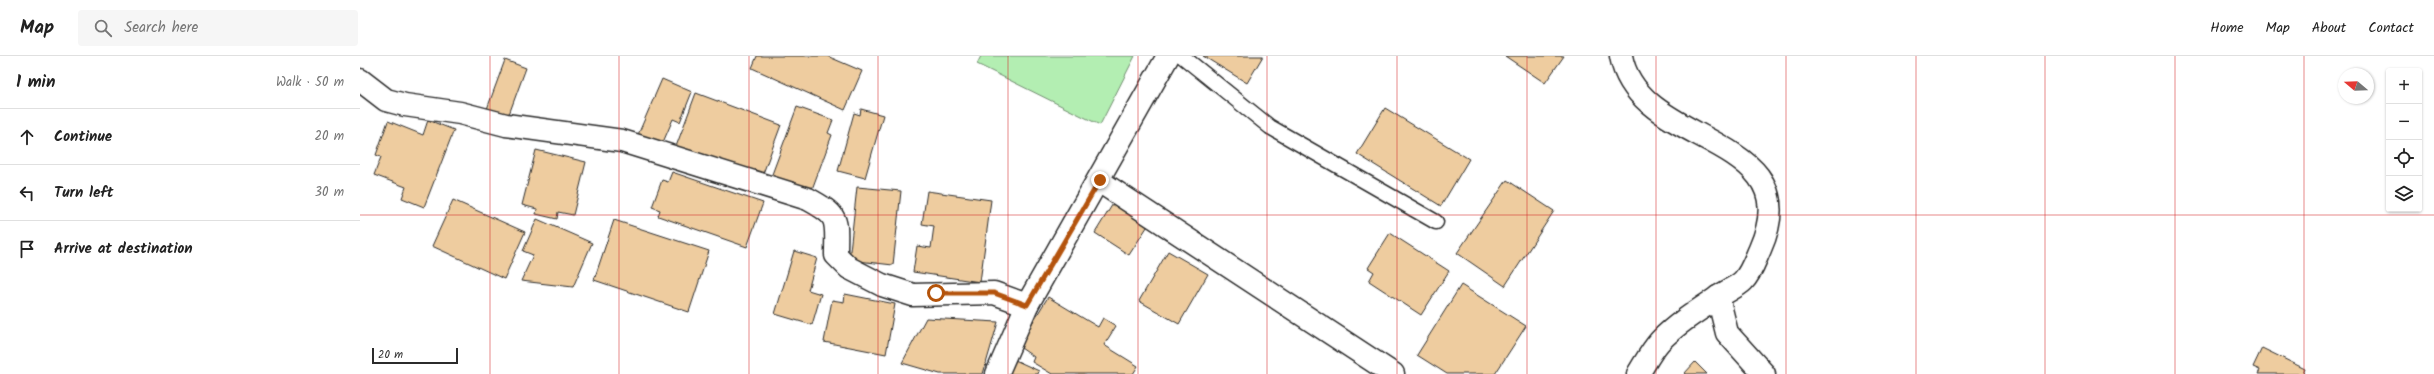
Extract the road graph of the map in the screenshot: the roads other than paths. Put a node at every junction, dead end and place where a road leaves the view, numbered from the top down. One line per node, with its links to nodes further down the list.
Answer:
1 (1168, 56): 5 (street)
2 (1182, 56): 6 (lane)
3 (1621, 56): 7 (street)
4 (360, 80): 8 (street)
5 (1100, 180): 8 (street); 10 (street)
6 (1436, 222)
7 (1718, 298): 11 (street); 12 (street)
8 (1027, 305): 9 (street)
9 (997, 374)
10 (1393, 374)
11 (1638, 374)
12 (1764, 374)

